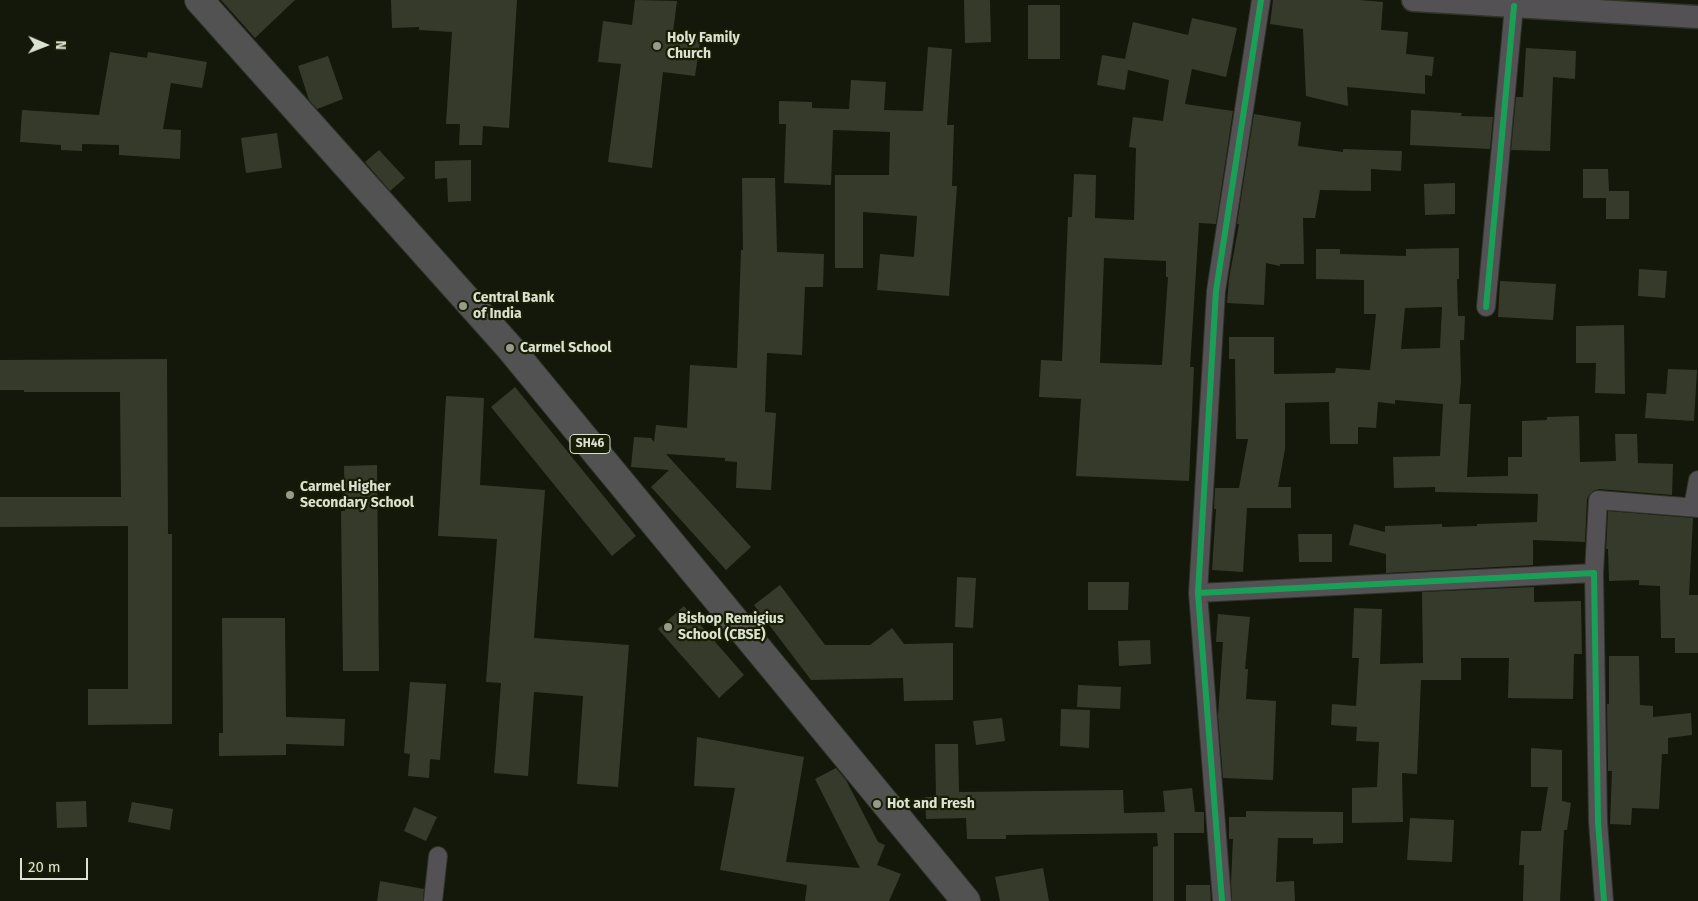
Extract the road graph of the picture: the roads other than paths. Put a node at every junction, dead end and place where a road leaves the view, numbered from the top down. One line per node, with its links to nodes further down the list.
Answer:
1 (199, 0): 13 (main road, SH46)
2 (1261, 0): 10 (street)
3 (1413, 0): 4 (street)
4 (1514, 6): 5 (street); 6 (street)
5 (1698, 17)
6 (1486, 307)
7 (1698, 480): 8 (street)
8 (1696, 507): 9 (street)
9 (1594, 573): 10 (street); 15 (street)
10 (1198, 593): 14 (street)
11 (438, 856): 12 (street)
12 (432, 901)
13 (966, 901)
14 (1222, 901)
15 (1604, 901)

